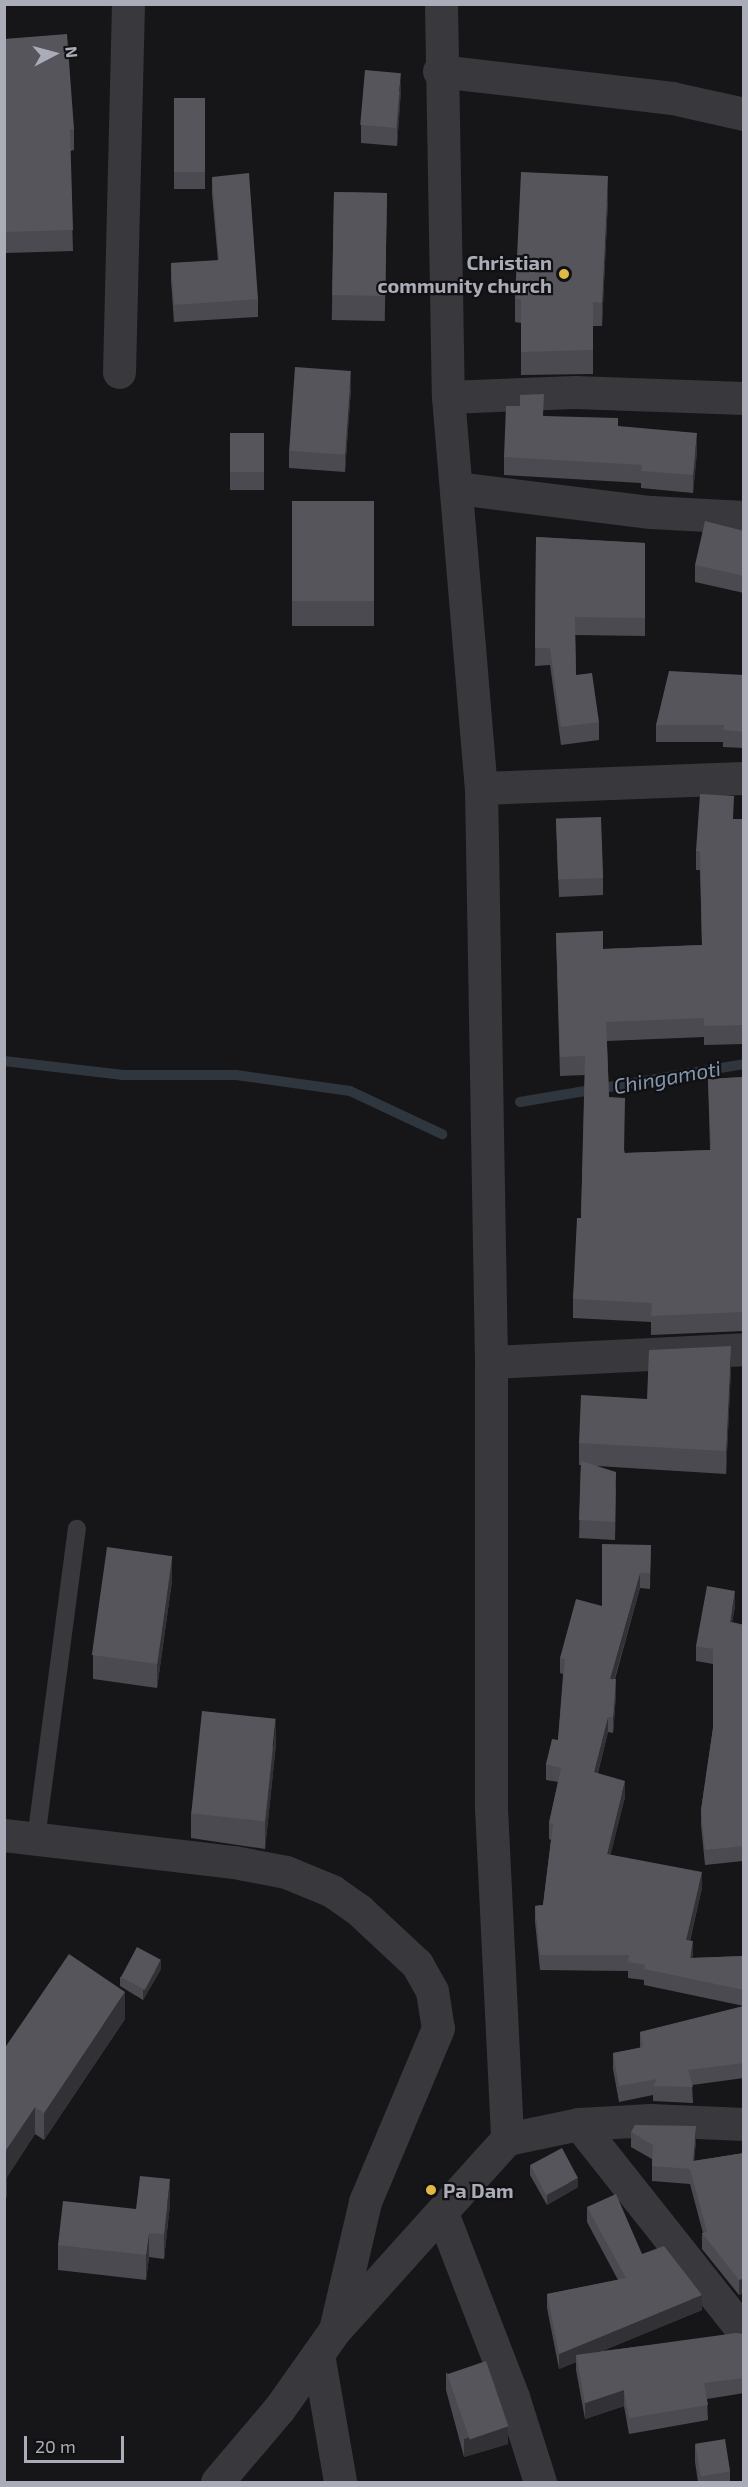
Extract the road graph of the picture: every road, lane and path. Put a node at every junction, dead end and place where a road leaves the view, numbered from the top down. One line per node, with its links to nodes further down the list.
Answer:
1 (128, 4): 5 (street)
2 (441, 4): 3 (street)
3 (440, 71): 4 (street); 6 (street)
4 (744, 114)
5 (119, 372)
6 (448, 397): 7 (street); 8 (street)
7 (744, 398)
8 (457, 488): 9 (street); 11 (street)
9 (744, 517)
10 (744, 778): 11 (street)
11 (481, 788): 13 (street)
12 (744, 1349): 13 (street)
13 (491, 1362): 18 (street)
14 (77, 1529): 15 (lane)
15 (20, 1837): 21 (street)
16 (579, 2124): 17 (street); 18 (street); 20 (street)
17 (744, 2124)
18 (507, 2139): 19 (street)
19 (442, 2213): 21 (street); 24 (street)
20 (744, 2332)
21 (326, 2342): 22 (street); 23 (street)
22 (217, 2482)
23 (339, 2482)
24 (540, 2482)

